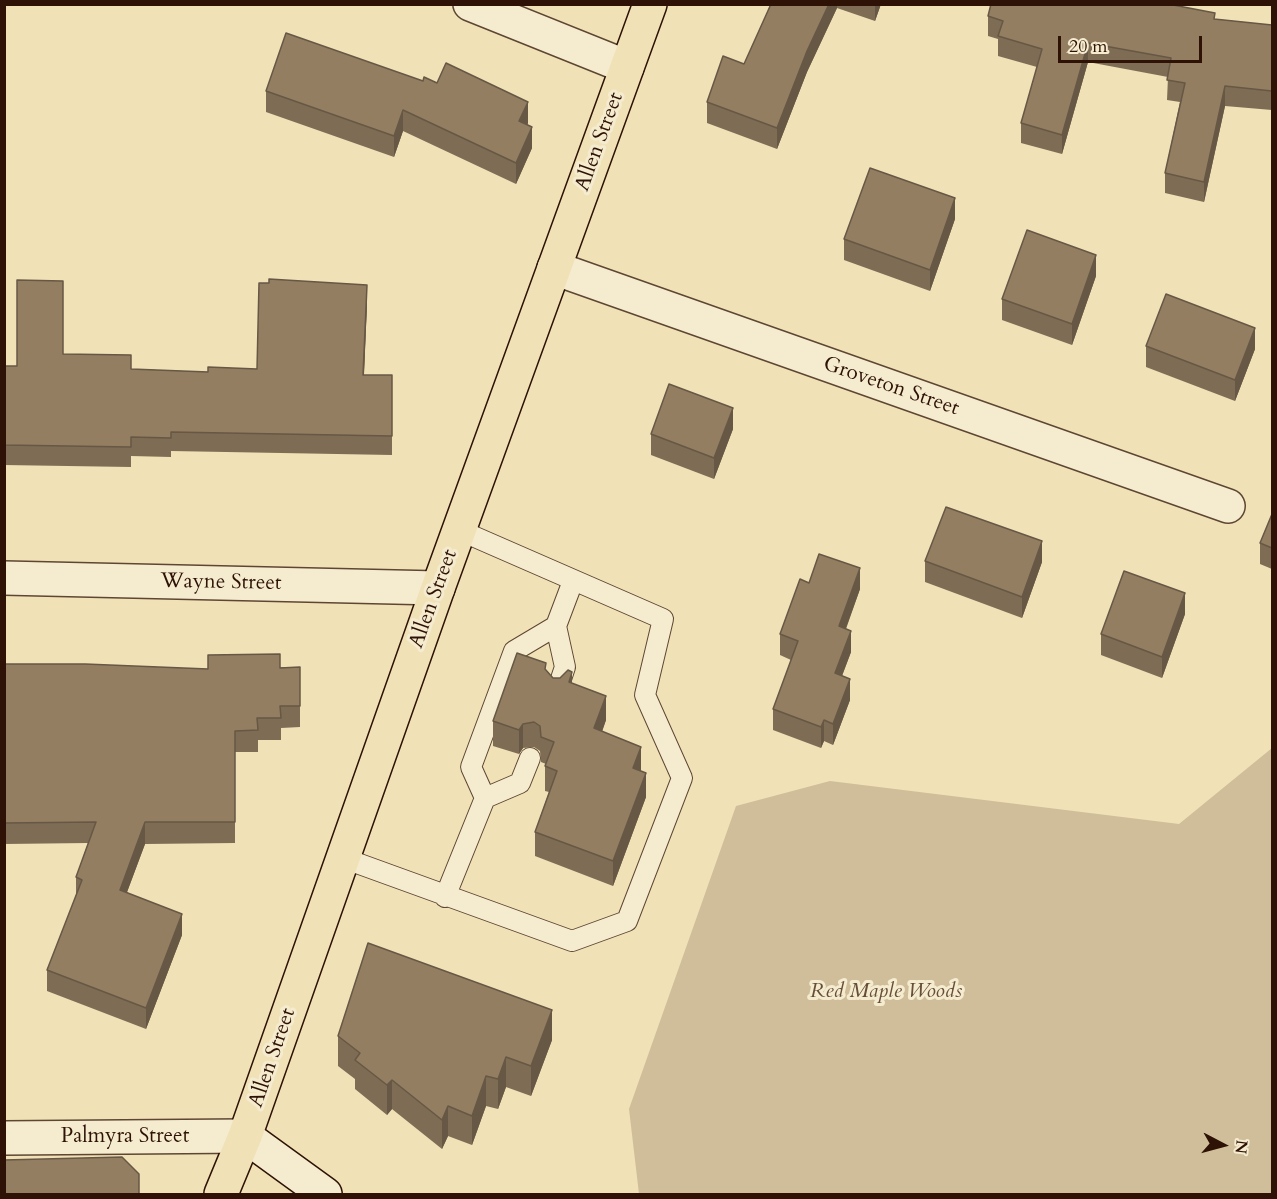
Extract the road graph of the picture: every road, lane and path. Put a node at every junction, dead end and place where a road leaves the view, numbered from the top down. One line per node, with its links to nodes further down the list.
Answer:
1 (470, 4): 3 (street)
2 (650, 4): 3 (main road, Allen Street)
3 (627, 68): 4 (main road, Allen Street)
4 (554, 268): 5 (street, Groveton Street); 6 (main road, Allen Street)
5 (1228, 506)
6 (459, 530): 8 (lane); 9 (main road, Allen Street)
7 (4, 578): 9 (street, Wayne Street)
8 (573, 581): 10 (lane); 15 (lane)
9 (438, 588): 14 (main road, Allen Street)
10 (556, 626): 11 (lane); 13 (lane)
11 (557, 691)
12 (530, 758): 13 (lane)
13 (485, 798): 15 (lane)
14 (343, 858): 15 (lane); 16 (main road, Allen Street)
15 (445, 897)
16 (245, 1137): 17 (street, Palmyra Street); 18 (main road, Allen Street); 19 (street)
17 (4, 1138)
18 (221, 1194)
19 (325, 1194)

